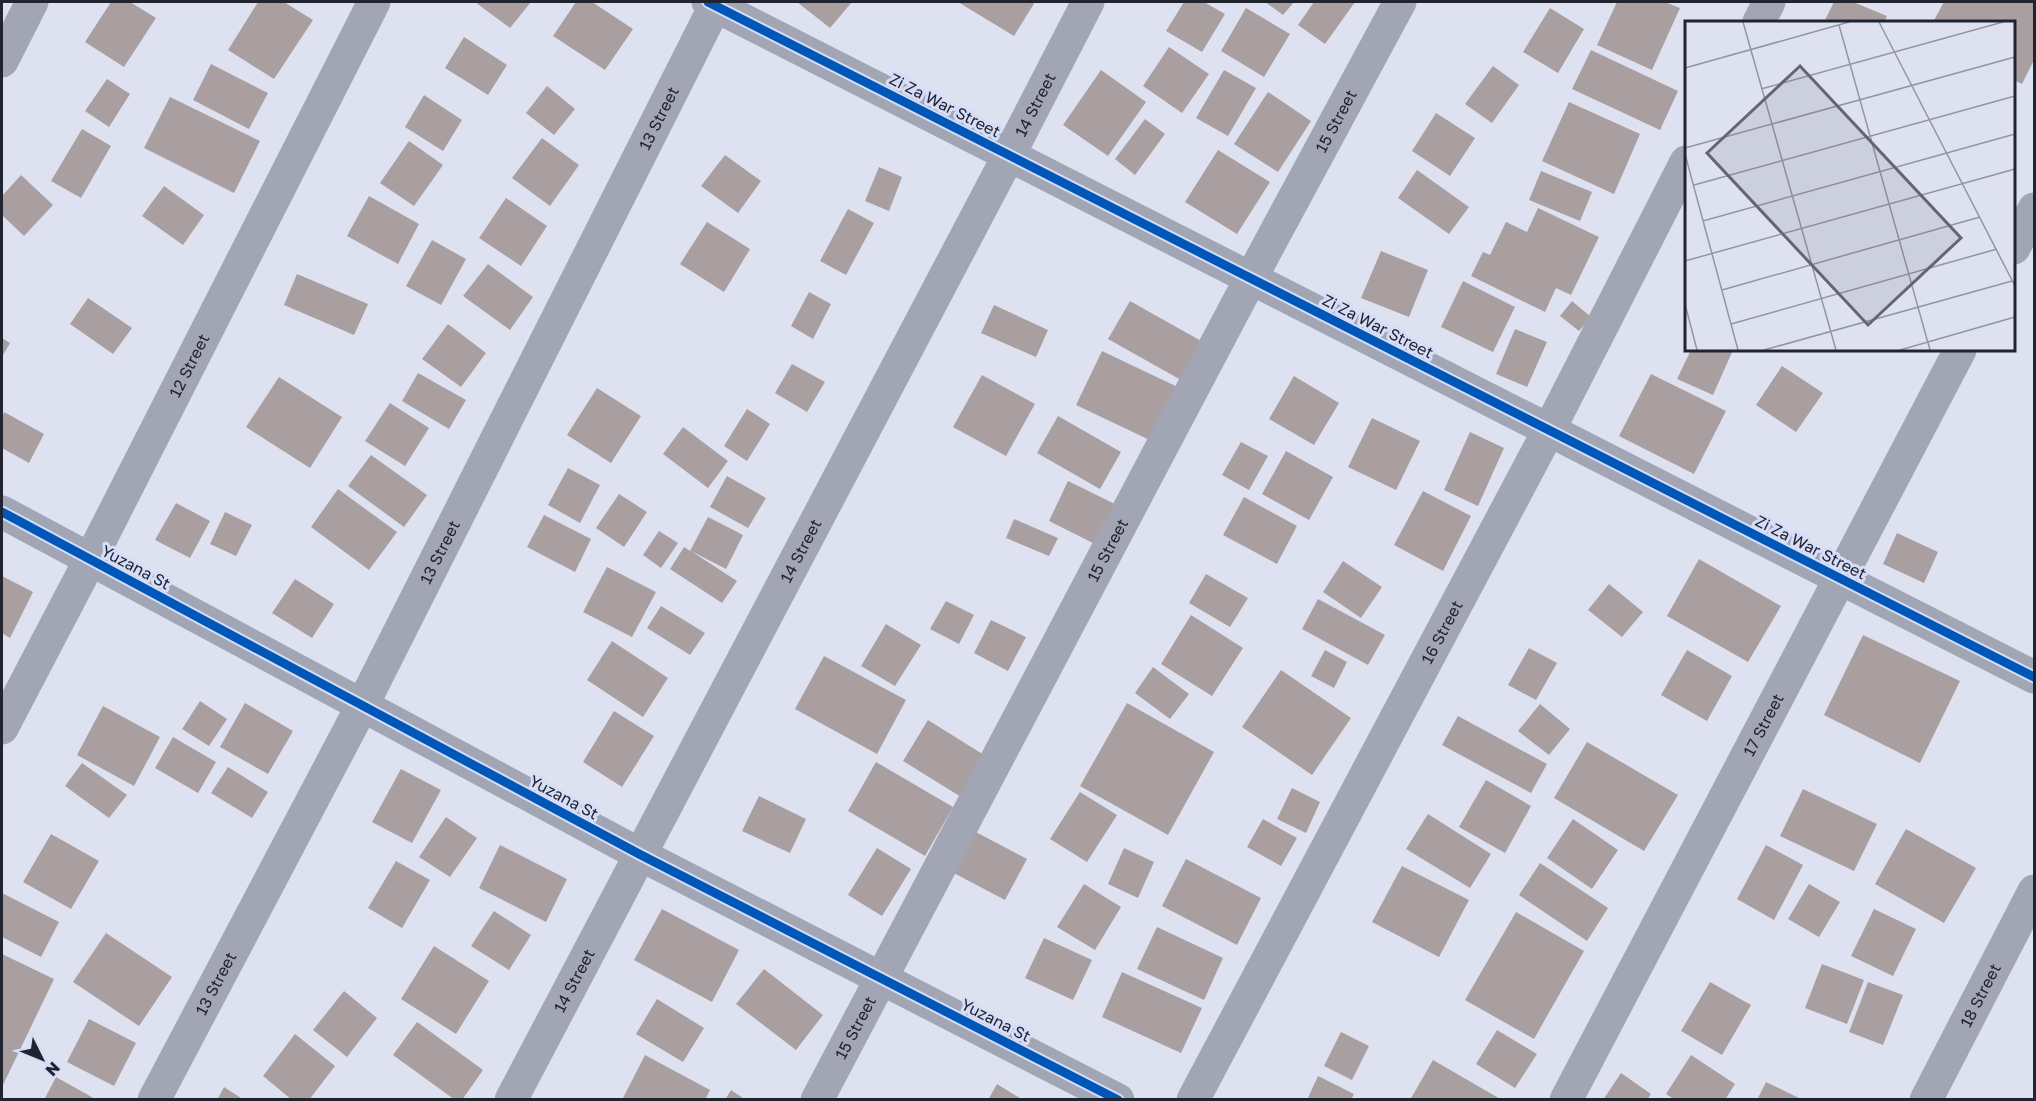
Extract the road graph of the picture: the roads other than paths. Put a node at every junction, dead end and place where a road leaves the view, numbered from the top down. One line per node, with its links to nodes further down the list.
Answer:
1 (32, 2): 8 (street)
2 (374, 2): 17 (street, 12 Street)
3 (1088, 2): 9 (street, 14 Street)
4 (1400, 2): 13 (street, 15 Street)
5 (1769, 2): 7 (street)
6 (713, 3): 9 (street, Zi Za War Street); 20 (street, 13 Street)
7 (1760, 21)
8 (2, 61)
9 (1009, 155): 13 (street, Zi Za War Street); 22 (street, 14 Street)
10 (1685, 164): 15 (street, 16 Street)
11 (2034, 209): 12 (street)
12 (2015, 245)
13 (1251, 278): 15 (street, Zi Za War Street); 24 (street, 15 Street)
14 (1959, 351): 18 (street, 17 Street)
15 (1549, 430): 18 (street, Zi Za War Street); 29 (street, 16 Street)
16 (2, 512): 17 (street, Yuzana St)
17 (90, 560): 20 (street, Yuzana St); 21 (street, 12 Street)
18 (1840, 578): 19 (street, Zi Za War Street); 30 (street, 17 Street)
19 (2034, 677)
20 (362, 706): 22 (street, Yuzana St); 25 (street, 13 Street)
21 (2, 728)
22 (641, 855): 24 (street, Yuzana St); 26 (street, 14 Street)
23 (2034, 891): 31 (street, 18 Street)
24 (881, 978): 27 (street, 15 Street); 28 (street, Yuzana St)
25 (154, 1100)
26 (511, 1100)
27 (817, 1100)
28 (1118, 1100)
29 (1193, 1100)
30 (1566, 1100)
31 (1926, 1100)

